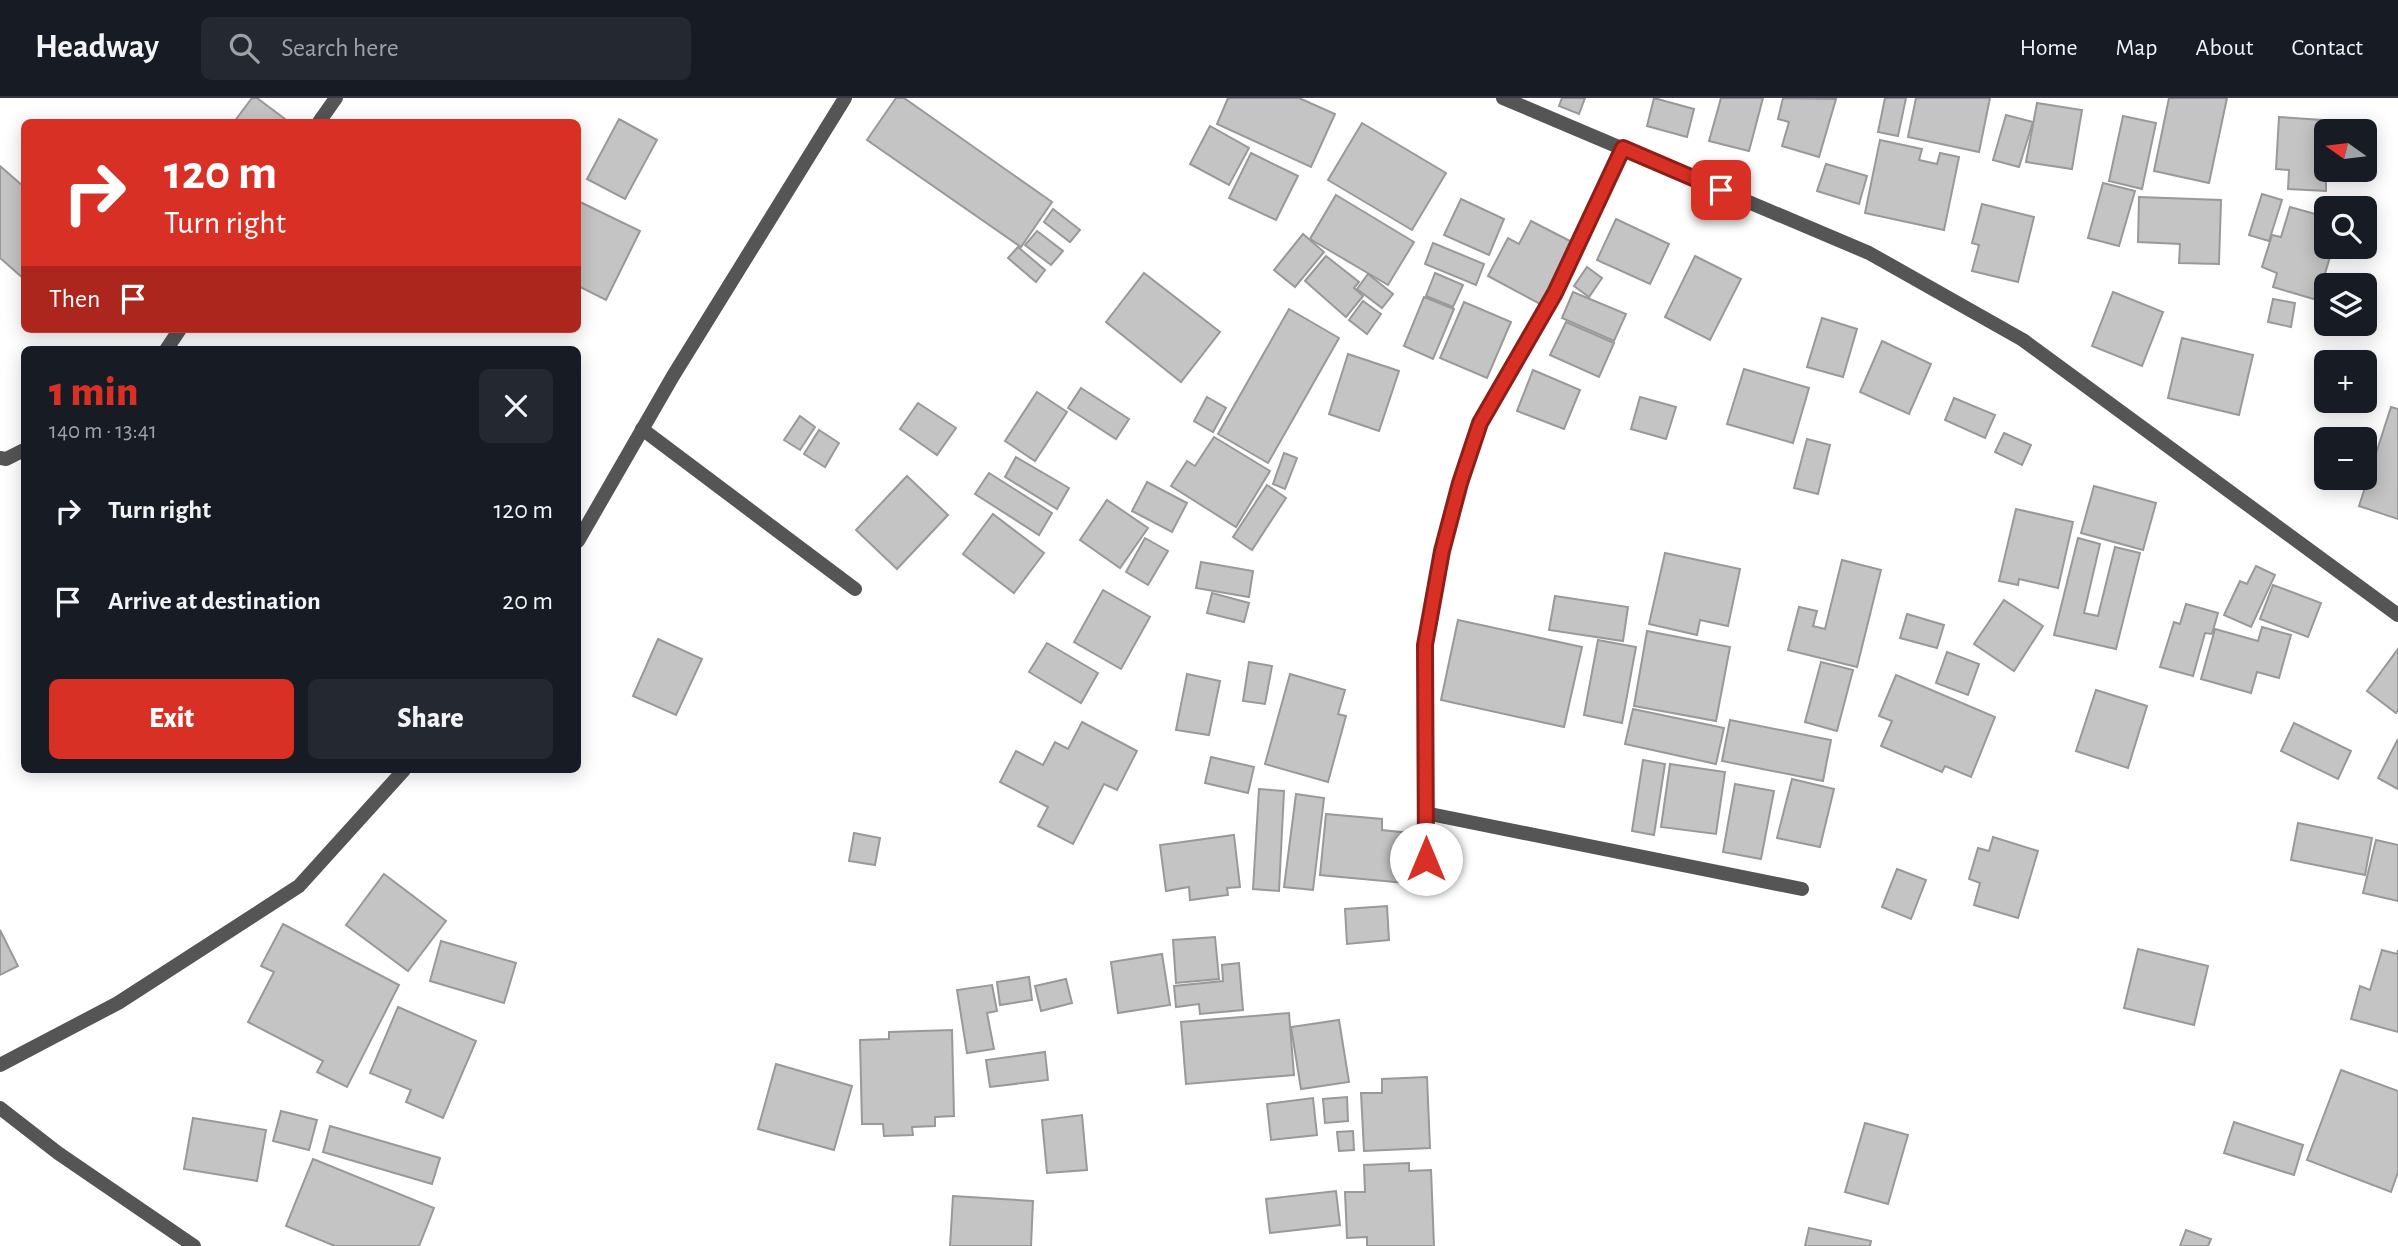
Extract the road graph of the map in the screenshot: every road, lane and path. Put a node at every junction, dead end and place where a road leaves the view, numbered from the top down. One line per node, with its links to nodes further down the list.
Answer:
1 (335, 98): 4 (street)
2 (845, 98): 6 (street)
3 (1503, 98): 5 (street)
4 (321, 119)
5 (1623, 148): 11 (street); 13 (street)
6 (642, 429): 9 (street); 10 (street)
7 (21, 452): 8 (street)
8 (0, 458)
9 (581, 536)
10 (855, 589)
11 (2398, 615)
12 (401, 773): 16 (street)
13 (1425, 813): 14 (street); 15 (street)
14 (1426, 859)
15 (1802, 889)
16 (0, 1065)
17 (0, 1108): 18 (street)
18 (194, 1246)

